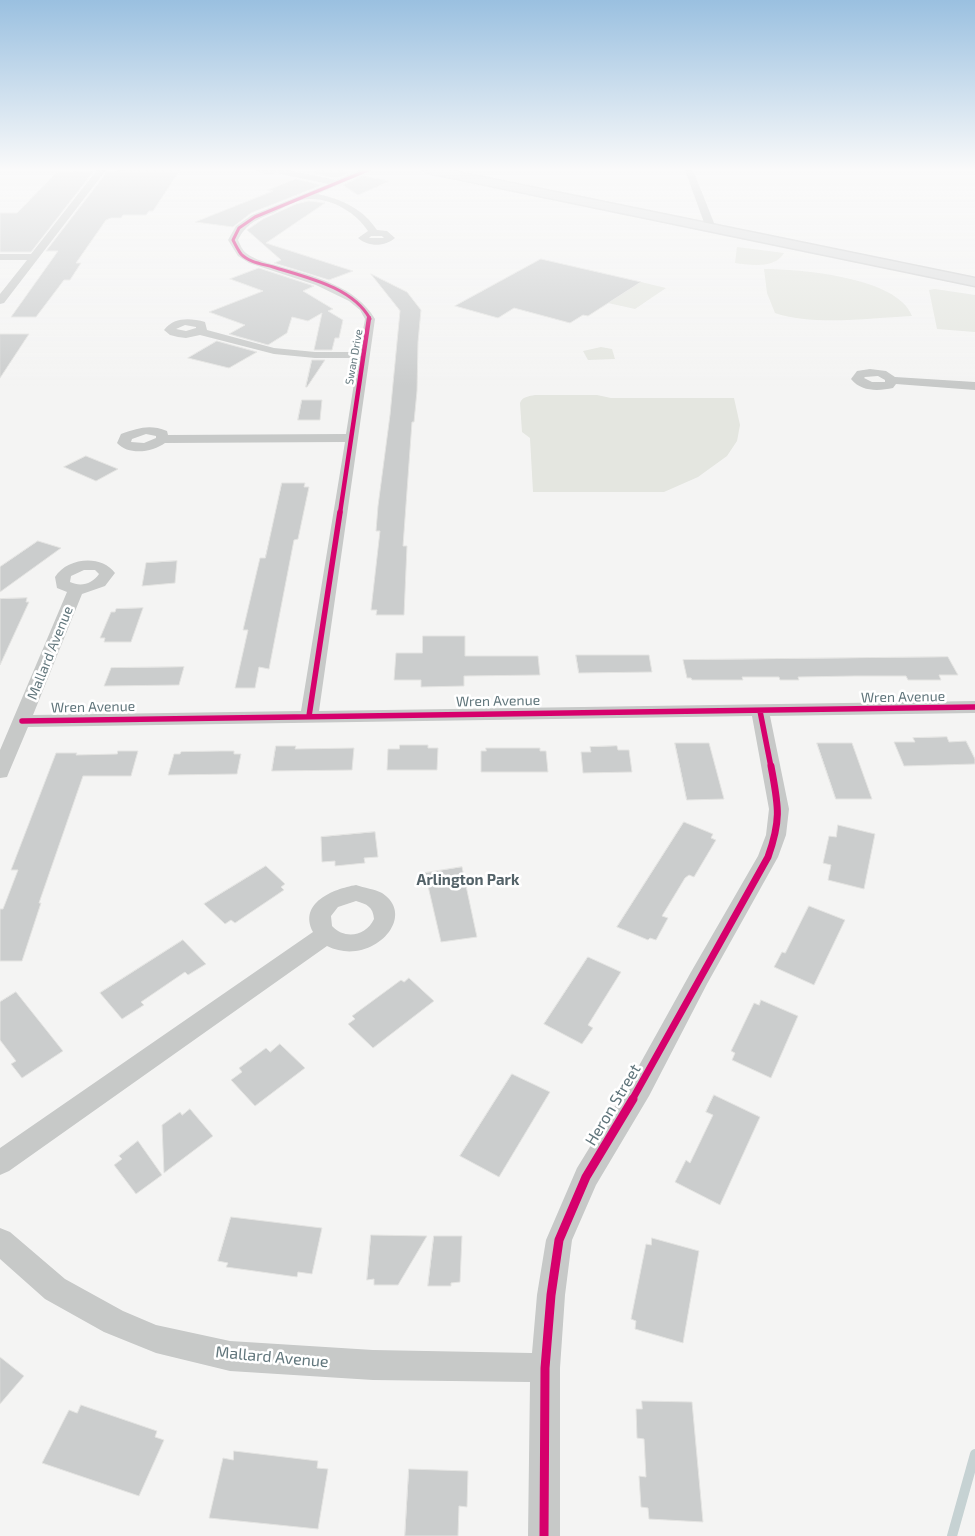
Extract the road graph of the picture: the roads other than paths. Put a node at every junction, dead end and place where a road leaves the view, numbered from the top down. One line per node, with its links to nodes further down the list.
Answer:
1 (46, 242): 5 (street)
2 (233, 242): 9 (street, Swan Drive)
3 (778, 242): 6 (street)
4 (0, 257): 5 (street)
5 (34, 257): 7 (street)
6 (975, 282)
7 (0, 301)
8 (199, 331): 9 (street, Swan Drive)
9 (363, 355): 12 (street, Swan Drive)
10 (892, 380): 11 (street)
11 (975, 386)
12 (352, 438): 13 (street); 17 (street, Swan Drive)
13 (162, 439)
14 (76, 589): 18 (street, Mallard Avenue)
15 (975, 707): 16 (street, Wren Avenue)
16 (760, 711): 17 (street, Wren Avenue); 23 (street, Heron Street)
17 (309, 716): 18 (street, Wren Avenue)
18 (22, 721): 19 (street, Mallard Avenue)
19 (0, 772)
20 (326, 936): 21 (street)
21 (0, 1163)
22 (0, 1241): 23 (street, Mallard Avenue)
23 (545, 1368): 24 (street, Heron Street)
24 (544, 1536)

